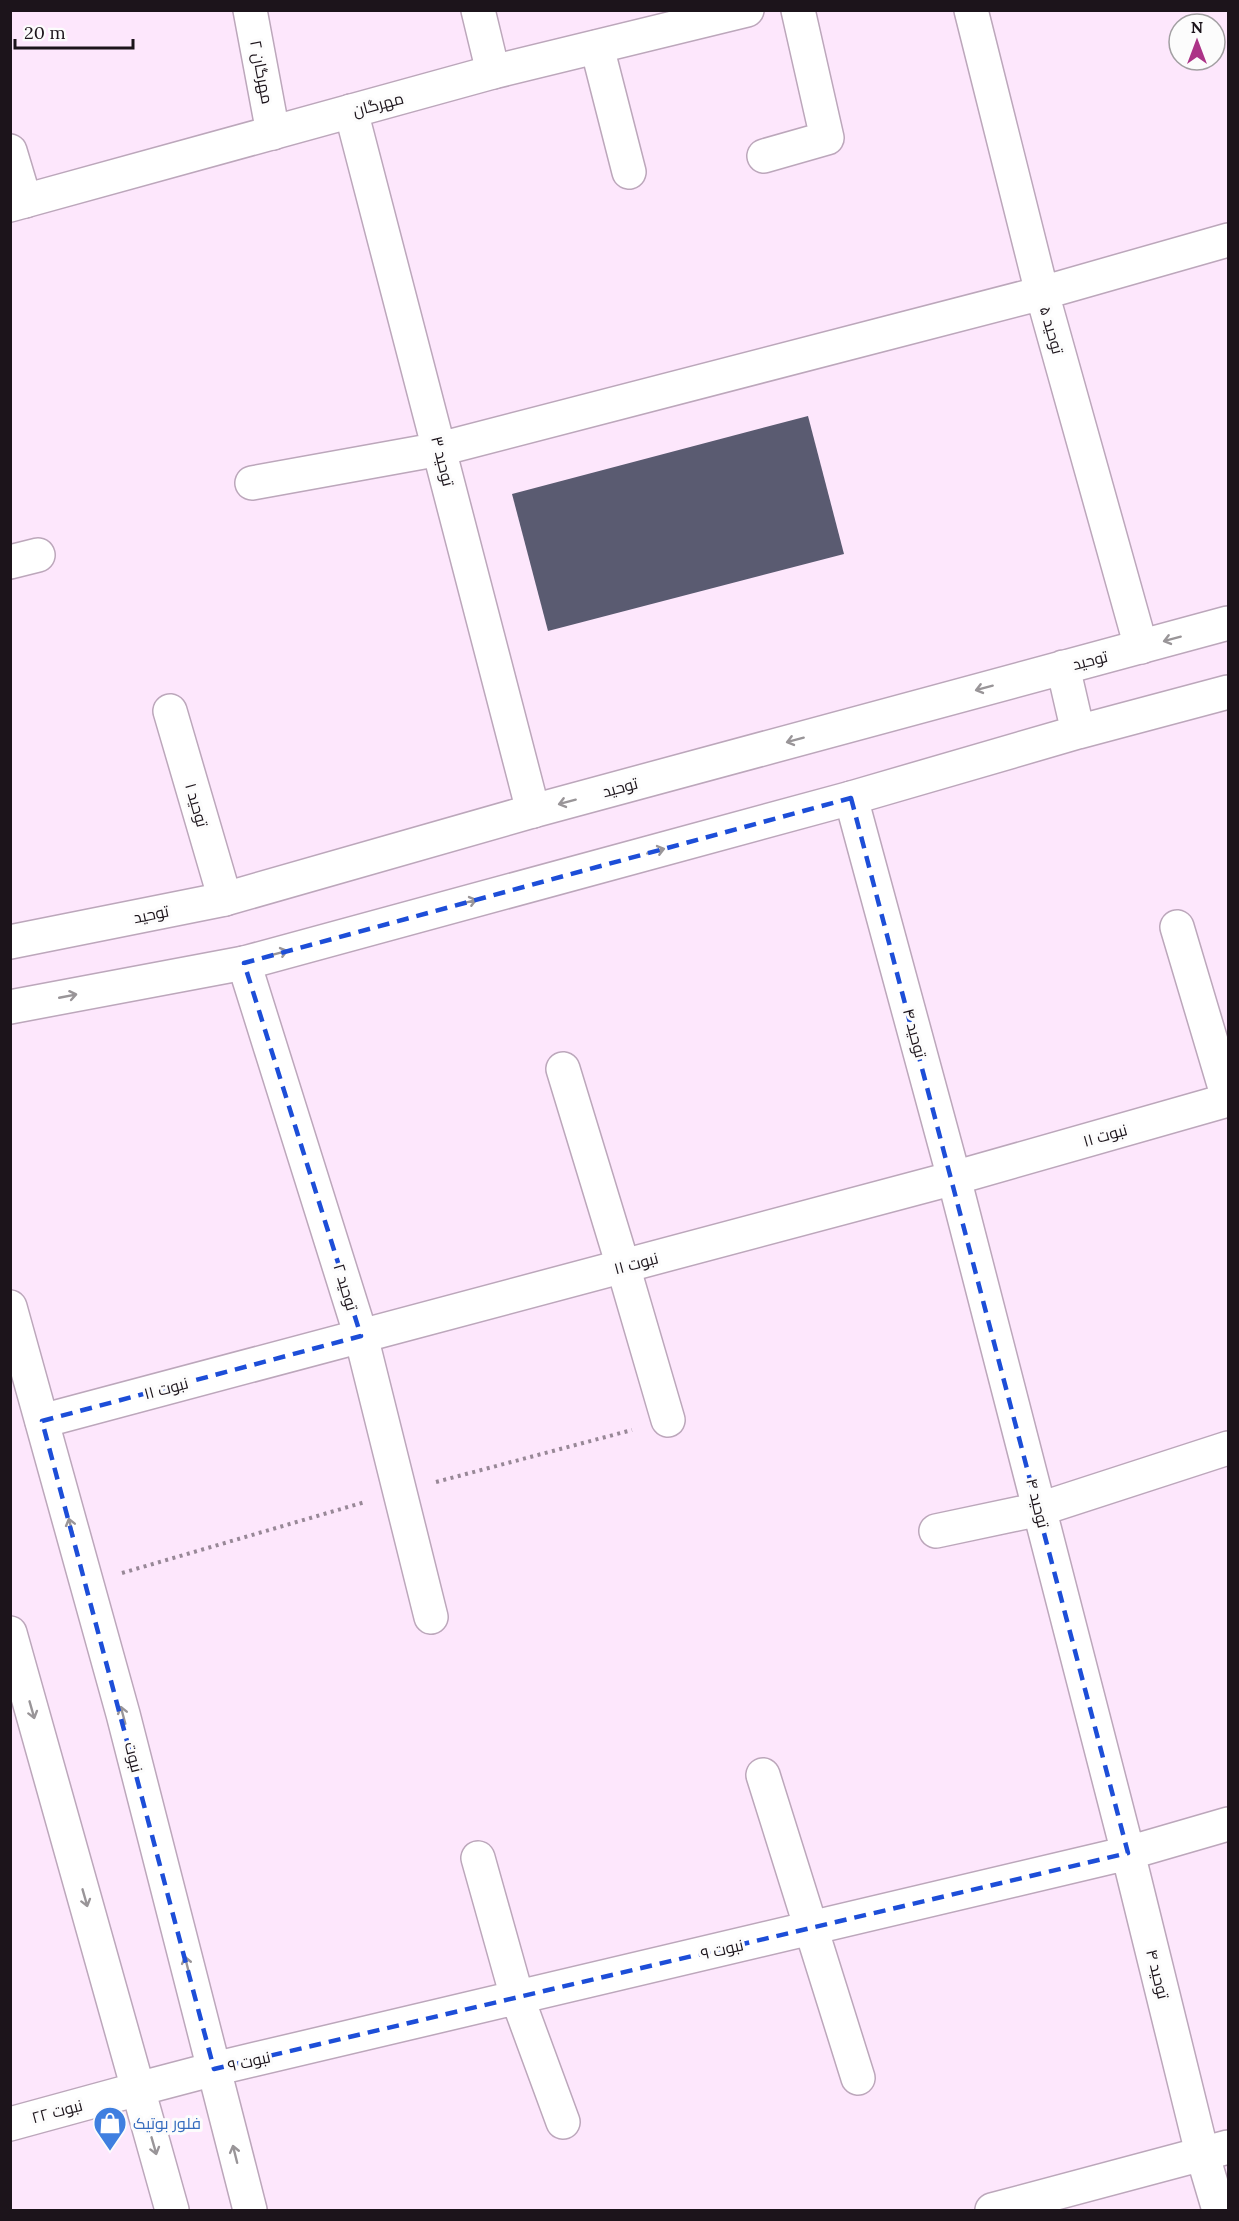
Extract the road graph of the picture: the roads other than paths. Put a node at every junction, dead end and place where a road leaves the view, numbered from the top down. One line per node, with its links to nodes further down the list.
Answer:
1 (250, 10): 10 (street, مهرگان ۲)
2 (478, 10): 8 (street)
3 (747, 10): 6 (street, مهرگان)
4 (798, 10): 12 (street)
5 (971, 10): 16 (street, توحید ۵)
6 (701, 16): 7 (street, مهرگان)
7 (597, 47): 8 (street, مهرگان); 13 (street)
8 (493, 72): 9 (street, مهرگان)
9 (351, 111): 10 (street, مهرگان); 17 (street, توحید ۳)
10 (273, 133): 14 (street, مهرگان)
11 (10, 151): 14 (street)
12 (764, 156)
13 (629, 172)
14 (18, 203)
15 (1228, 240): 16 (street)
16 (1042, 293): 17 (street); 20 (street, توحید ۵)
17 (440, 449): 18 (street); 26 (street, توحید ۳)
18 (252, 483)
19 (1228, 623): 20 (street, توحید, one-way to 20)
20 (1141, 647): 21 (street, توحید)
21 (1063, 667): 24 (street); 26 (street, توحید, one-way to 26)
22 (1228, 692): 24 (street)
23 (170, 711): 27 (street, توحید ۱)
24 (1078, 732): 25 (street)
25 (850, 798): 30 (street, one-way to 25); 34 (street, توحید ۴)
26 (533, 811): 27 (street, توحید)
27 (225, 899): 29 (street, توحید)
28 (1177, 927): 33 (street)
29 (10, 942)
30 (244, 963): 31 (street, one-way to 30); 37 (street, توحید ۲)
31 (10, 1007)
32 (562, 1069): 35 (street)
33 (1228, 1099): 34 (street, نبوت ۱۱)
34 (954, 1178): 35 (street, نبوت ۱۱); 41 (street, توحید ۴)
35 (623, 1266): 37 (street, نبوت ۱۱); 38 (street)
36 (10, 1306): 39 (street, نبوت)
37 (361, 1336): 39 (street, نبوت ۱۱); 43 (street, توحید ۲)
38 (668, 1420)
39 (42, 1421): 52 (street, نبوت, one-way to 39)
40 (1228, 1448): 41 (street)
41 (1040, 1509): 42 (street); 48 (street, توحید ۴)
42 (936, 1531)
43 (431, 1617)
44 (10, 1633): 45 (street)
45 (16, 1671): 54 (street, one-way to 54)
46 (763, 1775): 50 (street)
47 (1228, 1824): 48 (street, نبوت ۹)
48 (1128, 1852): 50 (street, نبوت ۹); 57 (street, توحید ۴)
49 (478, 1858): 51 (street)
50 (811, 1928): 51 (street, نبوت ۹); 53 (street)
51 (517, 1997): 52 (street, نبوت ۹); 55 (street)
52 (214, 2069): 54 (street, نبوت ۹); 59 (street, نبوت, one-way to 52)
53 (858, 2078)
54 (138, 2089): 56 (street, نبوت ۲۲); 58 (street, one-way to 58)
55 (562, 2122)
56 (10, 2124)
57 (1215, 2150): 60 (street); 61 (street, توحید ۴)
58 (172, 2211)
59 (250, 2211)
60 (992, 2211)
61 (1219, 2211)

